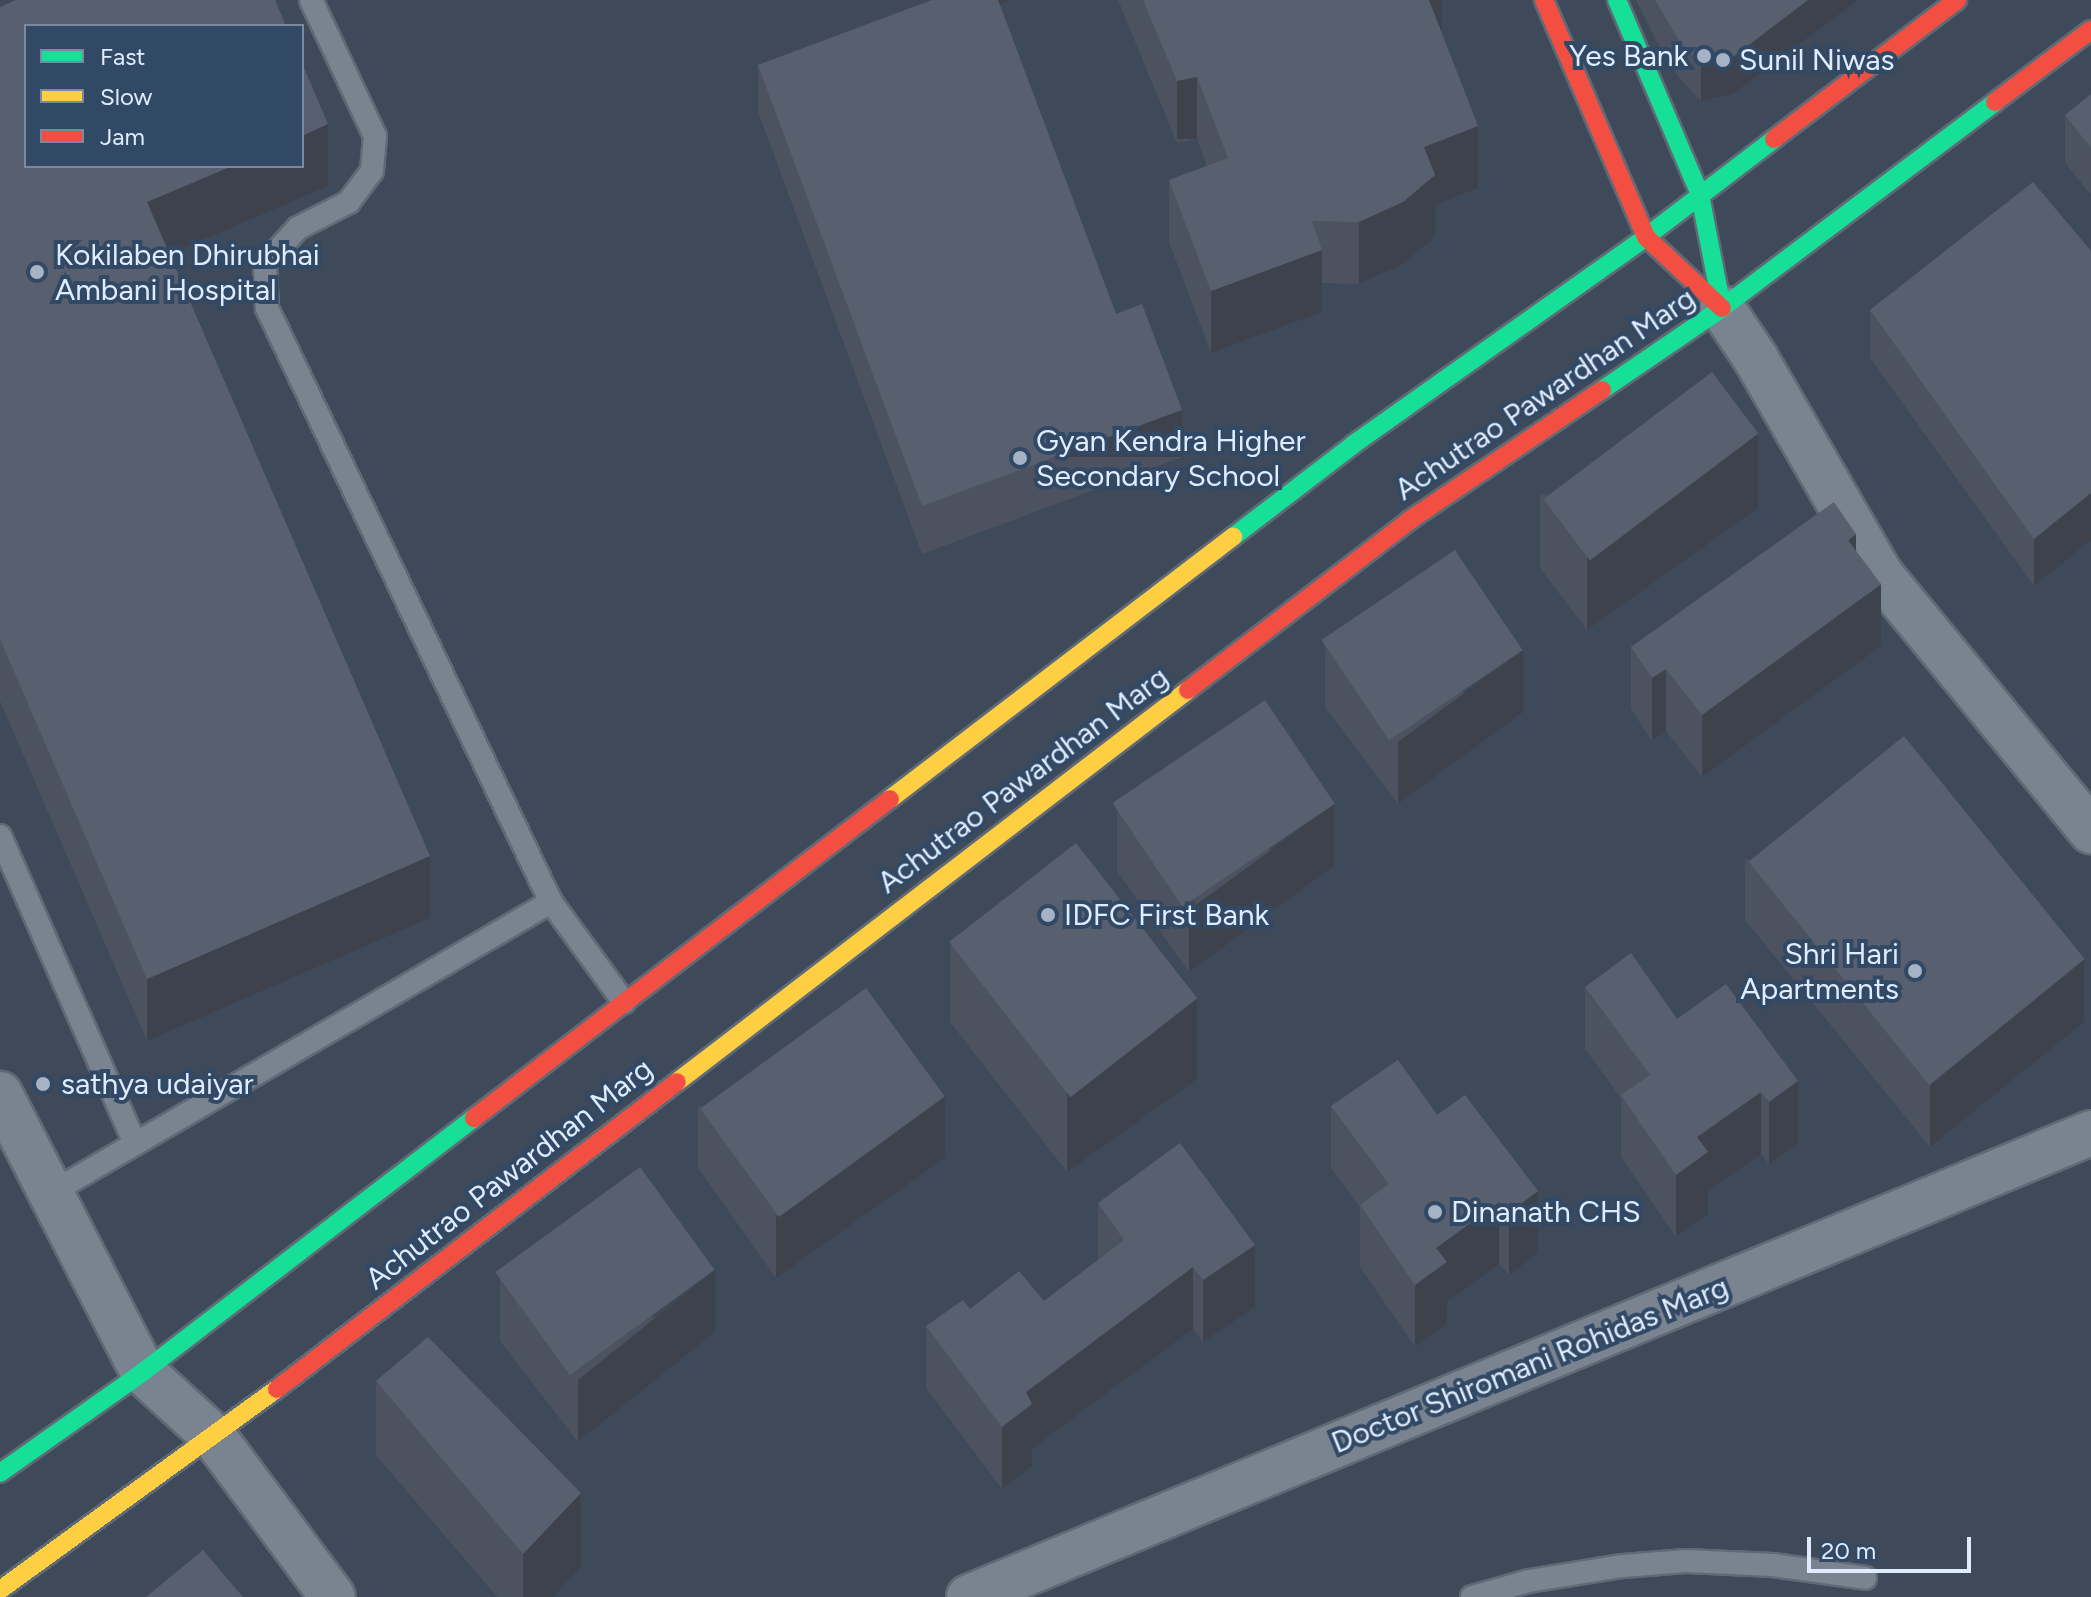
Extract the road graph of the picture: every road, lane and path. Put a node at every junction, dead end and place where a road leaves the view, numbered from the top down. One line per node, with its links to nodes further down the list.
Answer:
1 (311, 0): 11 (lane)
2 (1544, 0): 7 (main road)
3 (1617, 0): 6 (main road)
4 (1957, 0): 6 (main road)
5 (2091, 30): 8 (main road, Achutrao Pawardhan Marg)
6 (1700, 195): 7 (main road); 8 (main road)
7 (1646, 237): 8 (main road); 12 (main road)
8 (1722, 308): 9 (street); 18 (main road, Achutrao Pawardhan Marg)
9 (2091, 831)
10 (0, 836): 15 (lane)
11 (551, 902): 12 (lane); 15 (lane)
12 (624, 1002): 17 (main road)
13 (0, 1094): 16 (street)
14 (2091, 1133): 23 (street, Doctor Shiromani Rohidas Marg)
15 (135, 1144): 16 (lane)
16 (49, 1194): 17 (street)
17 (143, 1372): 18 (street); 19 (main road)
18 (214, 1437): 21 (main road, Achutrao Pawardhan Marg); 22 (street)
19 (0, 1473)
20 (1865, 1578): 24 (lane)
21 (0, 1590)
22 (333, 1597)
23 (969, 1597)
24 (1472, 1597)

